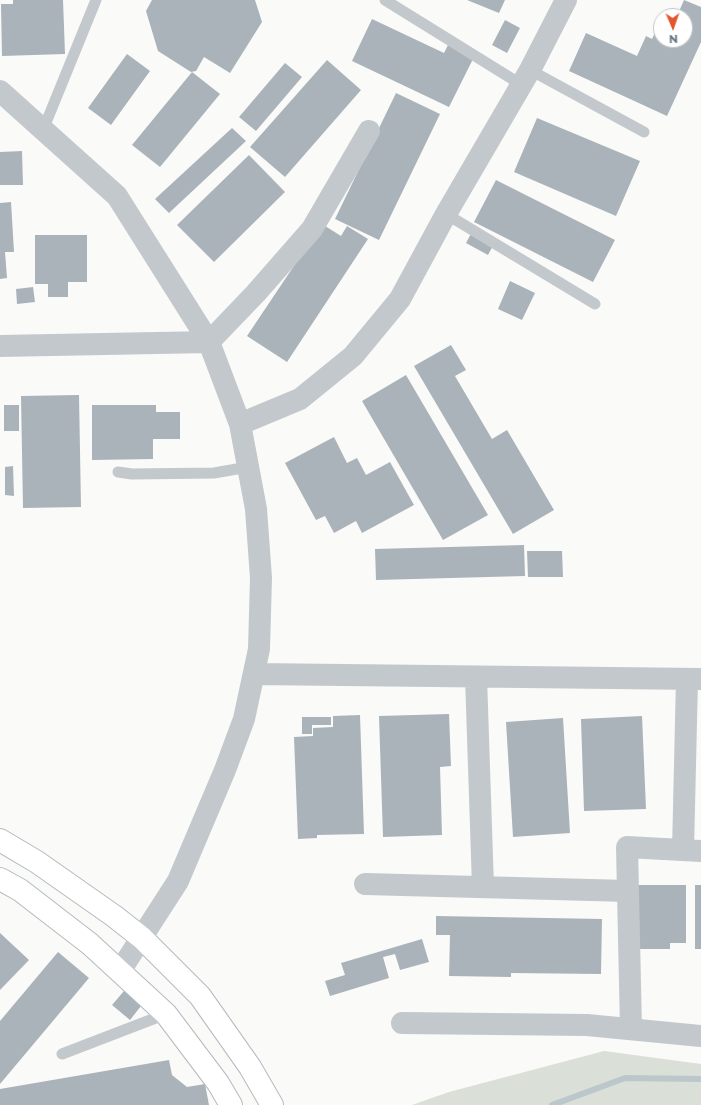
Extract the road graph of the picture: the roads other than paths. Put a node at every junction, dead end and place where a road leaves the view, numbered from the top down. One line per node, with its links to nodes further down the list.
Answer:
1 (96, 0): 6 (lane)
2 (385, 0): 4 (lane)
3 (566, 0): 4 (street)
4 (526, 78): 8 (lane); 9 (street)
5 (0, 91): 6 (street)
6 (43, 130): 11 (street)
7 (369, 132): 11 (street)
8 (644, 132)
9 (446, 214): 10 (lane); 13 (street)
10 (595, 304)
11 (209, 342): 12 (street); 13 (street)
12 (0, 346)
13 (240, 424): 14 (street)
14 (248, 467): 15 (lane); 16 (street)
15 (118, 472)
16 (254, 674): 17 (street); 25 (street)
17 (476, 676): 18 (street); 23 (street)
18 (694, 679): 20 (street)
19 (0, 840): 25 (street)
20 (692, 850): 24 (street)
21 (0, 879): 26 (street)
22 (365, 884): 23 (street)
23 (483, 887): 24 (street)
24 (628, 891): 29 (street)
25 (142, 938): 26 (street); 33 (street)
26 (120, 971): 27 (street)
27 (166, 1014): 31 (lane); 32 (street)
28 (402, 1023): 29 (street)
29 (631, 1029): 30 (street)
30 (701, 1036)
31 (62, 1054)
32 (231, 1105)
33 (272, 1105)

